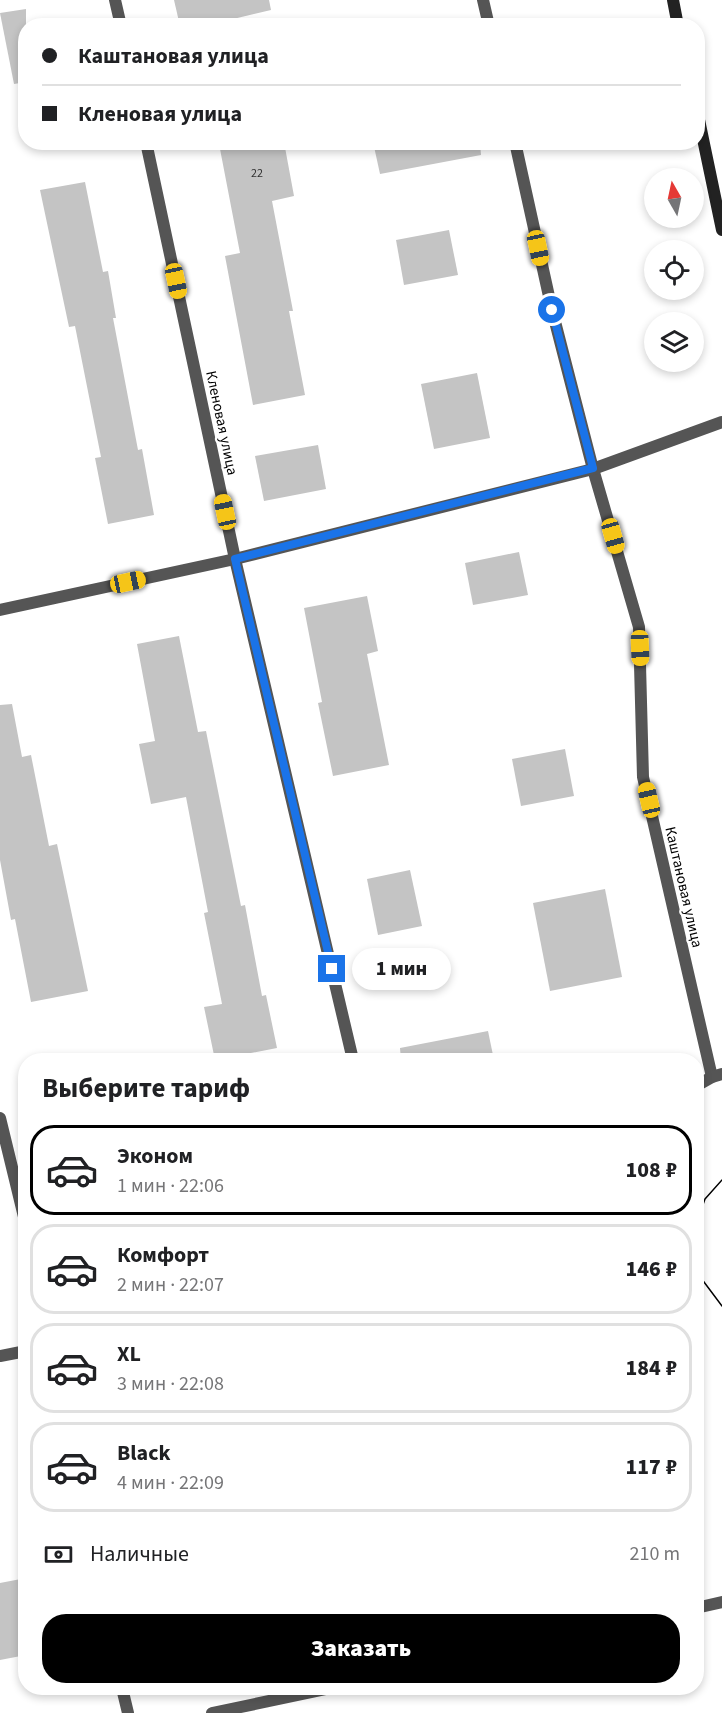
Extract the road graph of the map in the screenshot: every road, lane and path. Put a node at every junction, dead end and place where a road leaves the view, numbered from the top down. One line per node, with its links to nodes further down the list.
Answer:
1 (115, 0): 4 (street)
2 (483, 0): 5 (street)
3 (673, 0): 6 (main road)
4 (119, 18)
5 (487, 18)
6 (676, 18)
7 (705, 149): 10 (main road)
8 (148, 150): 13 (street, Кленовая улица)
9 (517, 150): 12 (street, Каштановая улица)
10 (722, 230)
11 (722, 422): 12 (street)
12 (593, 468): 13 (street); 16 (street, Каштановая улица)
13 (235, 559): 14 (street); 15 (street, Кленовая улица)
14 (0, 610)
15 (351, 1053)
16 (717, 1075)
17 (0, 1118): 18 (street)
18 (18, 1192)
19 (18, 1353): 20 (street)
20 (0, 1356)
21 (722, 1602): 22 (street)
22 (704, 1606)
23 (124, 1695): 25 (street)
24 (298, 1695): 26 (street)
25 (128, 1713)
26 (212, 1713)

